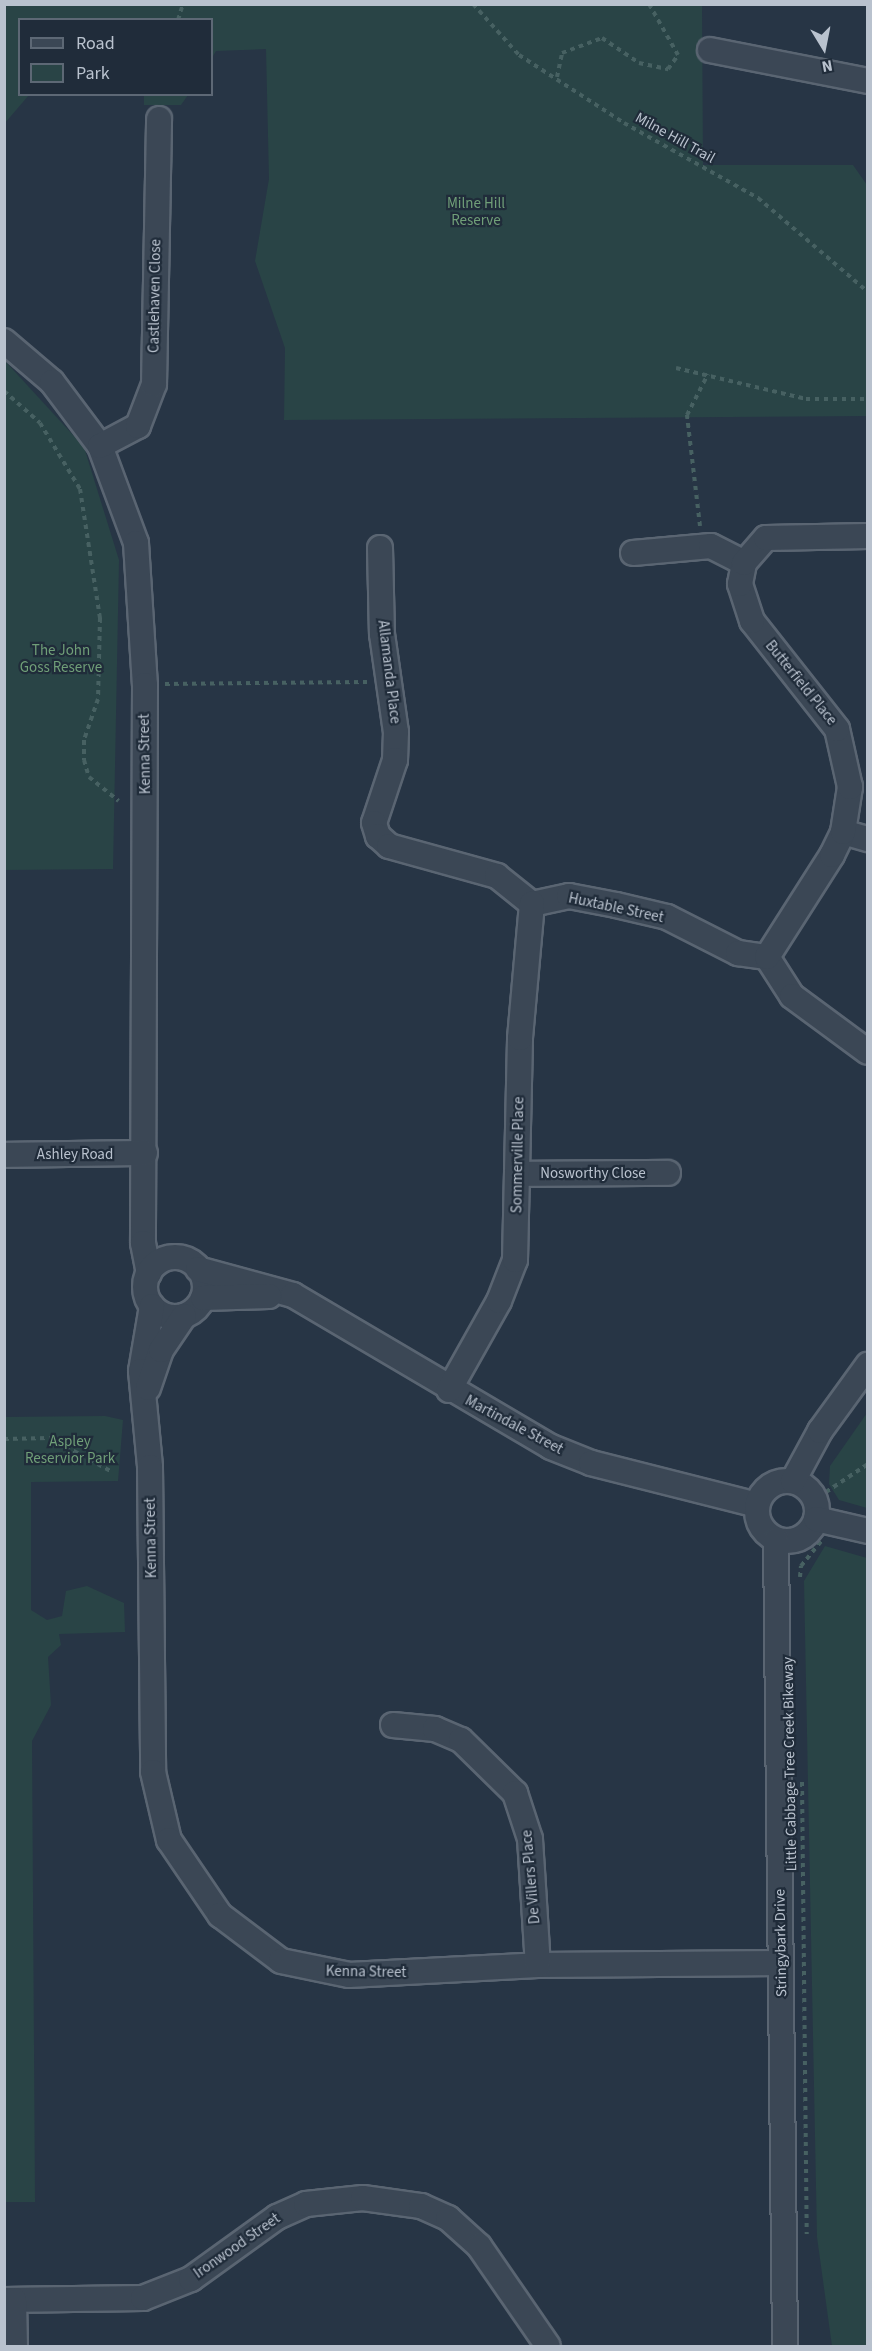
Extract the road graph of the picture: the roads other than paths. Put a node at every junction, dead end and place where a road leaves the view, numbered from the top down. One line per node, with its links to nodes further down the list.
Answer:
1 (710, 50): 2 (street)
2 (867, 81)
3 (159, 119): 5 (street, Castlehaven Close)
4 (4, 341): 5 (street, Kenna Street)
5 (100, 446): 15 (street, Kenna Street)
6 (867, 536): 9 (street)
7 (380, 548): 12 (street, Allamanda Place)
8 (633, 553): 9 (street)
9 (744, 563): 10 (street, Butterfield Place)
10 (843, 832): 11 (street); 13 (street, Butterfield Place)
11 (867, 839)
12 (532, 904): 13 (street, Huxtable Street); 18 (street, Sommerville Place)
13 (767, 957): 14 (street)
14 (867, 1053)
15 (145, 1153): 16 (street, Ashley Road); 19 (street, Kenna Street)
16 (4, 1155)
17 (668, 1173): 18 (street, Nosworthy Close)
18 (517, 1174): 28 (street, Sommerville Place)
19 (145, 1212): 20 (street); 22 (street, Kenna Street)
20 (174, 1258): 21 (street); 22 (street)
21 (198, 1269): 23 (street, Martindale Street); 24 (street)
22 (149, 1273): 25 (street, Kenna Street)
23 (292, 1295): 24 (street); 28 (street, Martindale Street)
24 (202, 1298): 26 (street, Kenna Street)
25 (152, 1306): 26 (street); 29 (street, Kenna Street)
26 (184, 1316): 29 (street, Kenna Street)
27 (867, 1365): 30 (street)
28 (448, 1390): 31 (street, Martindale Street)
29 (146, 1393): 37 (street, Kenna Street)
30 (793, 1481): 31 (street); 32 (street)
31 (757, 1505): 34 (street)
32 (821, 1520): 33 (street); 34 (street)
33 (867, 1531)
34 (776, 1540): 36 (street, Stringybark Drive)
35 (393, 1725): 37 (street, De Villers Place)
36 (781, 1964): 37 (street, Kenna Street); 41 (street, Stringybark Drive)
37 (538, 1965)
38 (9, 2300): 39 (street); 40 (street, Ironwood Street)
39 (15, 2346)
40 (548, 2346)
41 (785, 2346)

